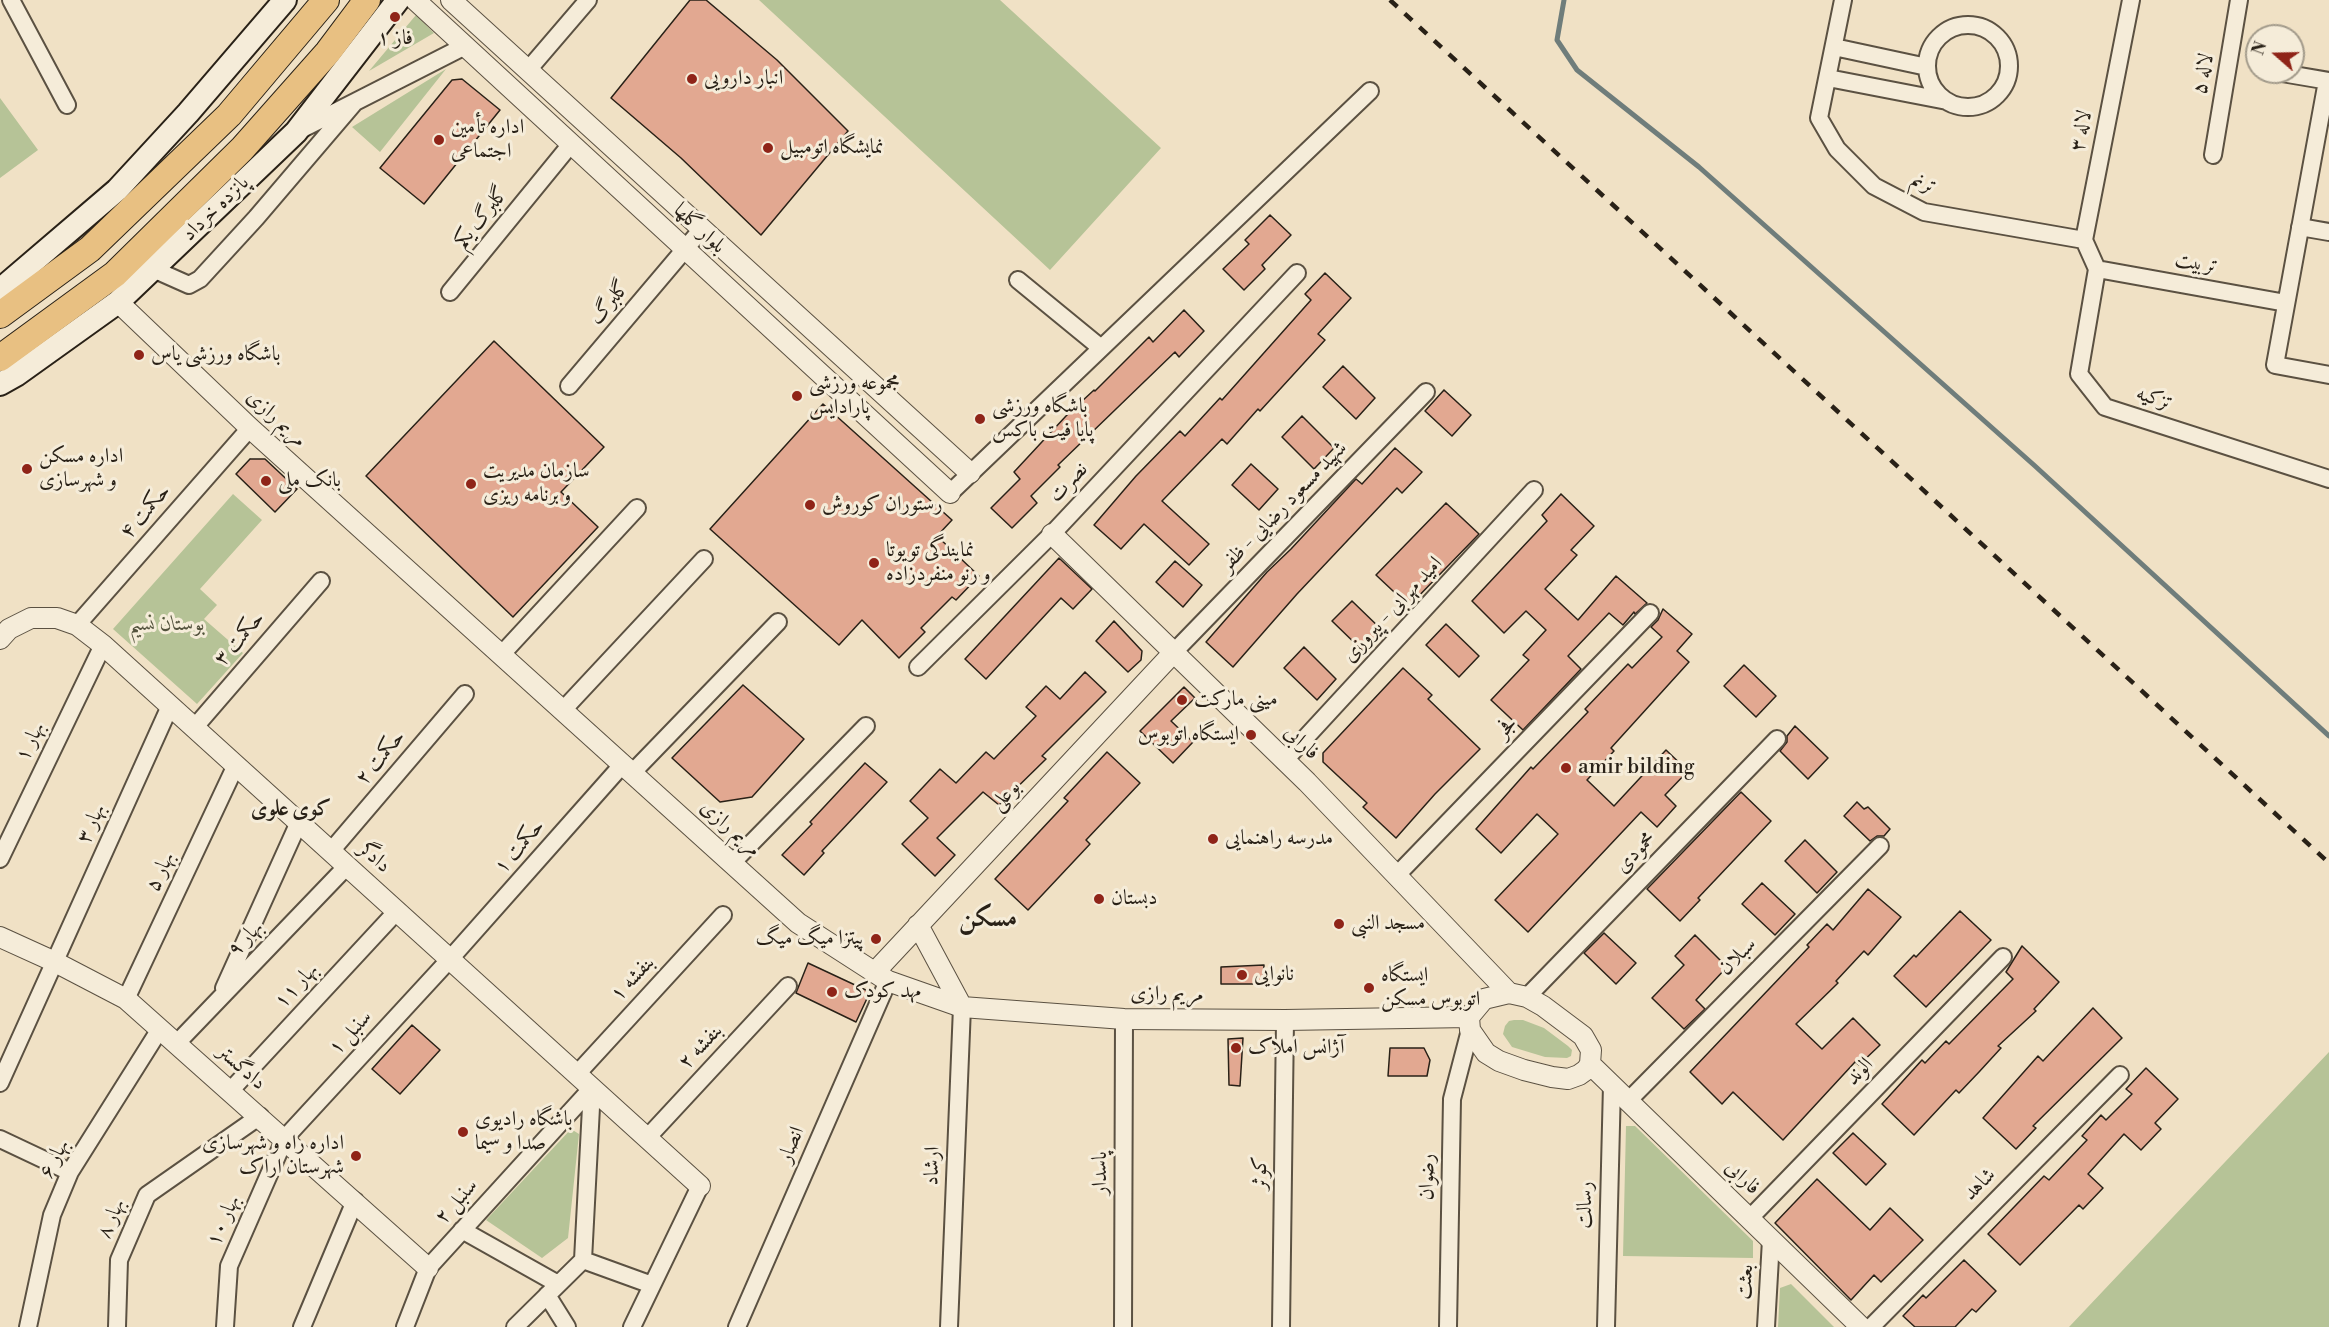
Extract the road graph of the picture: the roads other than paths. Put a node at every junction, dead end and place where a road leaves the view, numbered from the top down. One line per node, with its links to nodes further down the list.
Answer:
1 (11, 0): 22 (street)
2 (285, 0): 35 (main road)
3 (326, 0): 39 (main road)
4 (366, 0): 41 (main road, پانزده خرداد)
5 (398, 0): 23 (main road, پانزده خرداد)
6 (416, 0): 12 (street, بلوار گلها)
7 (451, 0): 15 (street, بلوار گلها)
8 (588, 0): 15 (street)
9 (1843, 0): 13 (street, ترنم)
10 (2131, 0): 29 (street, لاله ۳)
11 (2239, 0): 25 (street, لاله ۵)
12 (465, 46): 21 (street); 24 (street, بلوار گلها)
13 (1834, 47): 14 (street); 17 (street, ترنم)
14 (1927, 67): 20 (street); 20 (street)
15 (528, 69): 27 (street, بلوار گلها)
16 (2305, 77): 18 (street)
17 (1828, 78): 20 (street); 29 (street, ترنم)
18 (2328, 81): 26 (street)
19 (1370, 92): 40 (street)
20 (1947, 101)
21 (355, 102): 23 (street); 31 (street)
22 (67, 105)
23 (296, 132): 31 (main road, پانزده خرداد)
24 (571, 144): 30 (street, بلوار گلها); 36 (street, گلبرگ یکم)
25 (2213, 155)
26 (2300, 227): 28 (street); 38 (street)
27 (702, 229): 30 (street, گلبرگ); 47 (street, بلوار گلها)
28 (2329, 232)
29 (2084, 240): 32 (street)
30 (685, 249): 44 (street, گلبرگ); 50 (street, بلوار گلها)
31 (153, 269): 37 (main road, پانزده خرداد)
32 (2097, 269): 38 (street, تربیت); 48 (street, تزکیه)
33 (1297, 273): 52 (street, نصرت)
34 (1018, 280): 40 (street)
35 (0, 290)
36 (450, 292)
37 (118, 302): 43 (main road, پانزده خرداد); 46 (street, مریم رازی)
38 (2286, 303): 42 (street)
39 (0, 315)
40 (1101, 348): 47 (street)
41 (0, 358)
42 (2329, 375)
43 (0, 384)
44 (569, 386)
45 (1426, 392): 60 (street, شهید مسعود رضایی - ظفر)
46 (250, 428): 57 (street, حکمت ۴); 61 (street, مریم رازی)
47 (970, 473): 50 (street)
48 (2329, 479)
49 (1534, 490): 69 (street, امید مهرابی - پیروزی)
50 (950, 493)
51 (637, 508): 61 (street)
52 (1052, 534): 60 (street, فارابی); 62 (street, نصرت)
53 (704, 559): 65 (street)
54 (321, 580): 67 (street, حکمت ۳)
55 (1650, 613): 78 (street, فجر)
56 (778, 622): 71 (street, حکمت ۱)
57 (77, 625): 58 (street, دادگر); 59 (street, دادگر)
58 (0, 639)
59 (103, 645): 64 (street, دادگر); 75 (street, بهار ۱)
60 (1174, 652): 69 (street, فارابی); 81 (street, بوعلی)
61 (501, 655): 65 (street, مریم رازی)
62 (918, 668)
63 (465, 694): 74 (street, حکمت ۲)
64 (170, 706): 67 (street, دادگر); 85 (street, بهار ۳)
65 (563, 710): 71 (street, مریم رازی)
66 (866, 726): 76 (street)
67 (194, 728): 70 (street, دادگر)
68 (1777, 740): 88 (street, محمودی)
69 (1284, 761): 78 (street, فارابی)
70 (236, 765): 72 (street, دادگر); 89 (street, بهار ۵)
71 (628, 768): 76 (street, مریم رازی); 84 (street, حکمت ۱)
72 (299, 822): 74 (street, دادگر); 90 (street)
73 (1880, 846): 104 (street, سبلان)
74 (331, 851): 77 (street, دادگر)
75 (0, 859)
76 (732, 863): 86 (street, مریم رازی)
77 (347, 866): 79 (street, دادگر); 90 (street, بهار ۹)
78 (1397, 875): 88 (street, فارابی)
79 (397, 911): 84 (street, دادگر); 103 (street, بهار ۱۱)
80 (723, 915): 98 (street, بنفشه ۱)
81 (918, 925): 86 (street, بوعلی); 91 (street)
82 (0, 937): 85 (street, دادگستر)
83 (2003, 957): 112 (street, الوند)
84 (450, 959): 98 (street, دادگر); 106 (street, سنبل ۱)
85 (55, 962): 89 (street, دادگستر); 100 (street, بهار ۳)
86 (881, 977): 91 (street, مریم رازی); 127 (street, انصار)
87 (788, 986): 107 (street, بنفشه ۲)
88 (1518, 995): 94 (street); 97 (street, فارابی)
89 (126, 999): 95 (street, دادگستر)
90 (219, 1000): 96 (street, بهار ۹)
91 (962, 1007): 92 (street, مریم رازی); 128 (street, ارشاد)
92 (1124, 1019): 93 (street, مریم رازی); 129 (street, پاسدار)
93 (1285, 1020): 94 (street, مریم رازی); 130 (street, کوثر)
94 (1470, 1024): 97 (street); 131 (street, رضوان)
95 (160, 1029): 96 (street, دادگستر); 109 (street, بهار ۶)
96 (177, 1043): 103 (street, دادگستر)
97 (1590, 1064): 101 (street, فارابی)
98 (577, 1074): 102 (street, دادگر)
99 (2120, 1075): 135 (street, شاهد)
100 (0, 1083)
101 (1612, 1085): 104 (street, فارابی); 132 (street, رسالت)
102 (592, 1088): 107 (street, دادگر); 113 (street, سنبل ۲); 115 (street)
103 (231, 1090): 105 (street, دادگستر)
104 (1628, 1101): 112 (street, فارابی)
105 (260, 1116): 106 (street, دادگستر); 120 (street, بهار ۸)
106 (285, 1138): 111 (street, دادگستر); 121 (street, بهار ۱۰)
107 (647, 1138): 110 (street, دادگر)
108 (0, 1139): 109 (street)
109 (70, 1172): 119 (street, بهار ۶)
110 (700, 1186): 117 (street)
111 (355, 1201): 116 (street, دادگستر); 122 (street)
112 (1749, 1219): 114 (street, فارابی)
113 (462, 1230): 116 (street, سنبل ۲); 118 (street)
114 (1771, 1240): 133 (street, بعثت); 134 (street, فارابی)
115 (583, 1260): 117 (street); 118 (street)
116 (428, 1268): 123 (street)
117 (652, 1285): 126 (street)
118 (553, 1289): 124 (street); 125 (street)
119 (28, 1327)
120 (117, 1327)
121 (225, 1327)
122 (302, 1327)
123 (405, 1327)
124 (515, 1327)
125 (567, 1327)
126 (632, 1327)
127 (738, 1327)
128 (949, 1327)
129 (1123, 1327)
130 (1281, 1327)
131 (1448, 1327)
132 (1606, 1327)
133 (1766, 1327)
134 (1861, 1327)
135 (1871, 1327)

